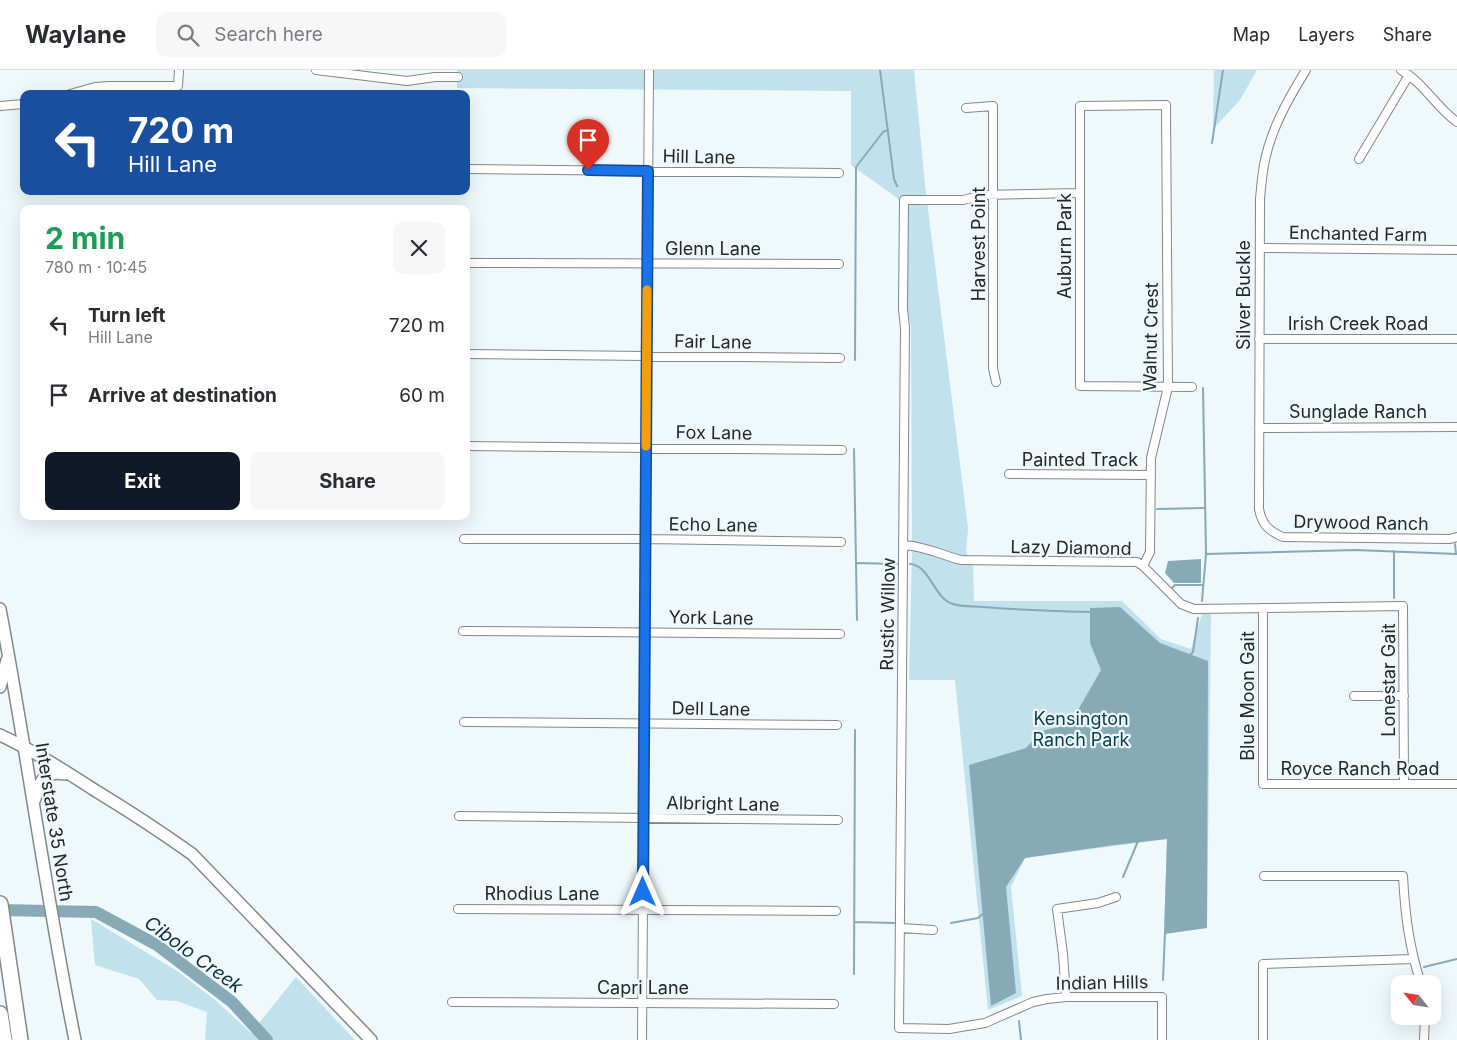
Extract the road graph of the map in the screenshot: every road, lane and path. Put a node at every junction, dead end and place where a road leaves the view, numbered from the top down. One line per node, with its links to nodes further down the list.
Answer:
1 (179, 70): 9 (street)
2 (316, 70): 6 (street)
3 (649, 70): 17 (street)
4 (1306, 70): 21 (street, Silver Buckle)
5 (1401, 70): 7 (street)
6 (328, 71): 8 (street)
7 (1409, 75): 14 (street); 15 (street)
8 (458, 77)
9 (84, 90)
10 (20, 104): 11 (street)
11 (0, 106)
12 (1080, 106): 19 (street, Auburn Park); 32 (street, Walnut Crest)
13 (966, 108): 20 (street, Harvest Point)
14 (1457, 122)
15 (1359, 159)
16 (470, 169): 17 (street, Hill Lane)
17 (648, 171): 18 (street, Hill Lane); 24 (street)
18 (838, 173)
19 (1080, 193): 20 (street); 32 (street, Auburn Park)
20 (994, 195): 31 (street, Harvest Point); 46 (street, Rustic Willow)
21 (1260, 248): 22 (street, Enchanted Farm); 26 (street, Silver Buckle)
22 (1457, 250)
23 (470, 263): 24 (street, Glenn Lane)
24 (648, 263): 25 (street, Glenn Lane); 29 (street)
25 (839, 264)
26 (1259, 339): 27 (street, Irish Creek Road); 35 (street, Silver Buckle)
27 (1457, 339)
28 (470, 354): 29 (street, Fair Lane)
29 (647, 356): 30 (street, Fair Lane); 37 (street)
30 (840, 358)
31 (996, 382)
32 (1168, 387): 33 (street); 40 (street, Walnut Crest)
33 (1192, 387)
34 (1457, 427): 35 (street, Sunglade Ranch)
35 (1259, 428): 41 (street, Silver Buckle)
36 (470, 446): 37 (street, Fox Lane)
37 (646, 448): 38 (street, Fox Lane); 44 (street)
38 (842, 450)
39 (1008, 474): 40 (street, Painted Track)
40 (1151, 475): 47 (street, Walnut Crest)
41 (1266, 528): 42 (street, Drywood Ranch)
42 (1457, 538)
43 (464, 539): 44 (street, Echo Lane)
44 (645, 539): 45 (street, Echo Lane); 52 (street)
45 (841, 542)
46 (904, 545): 47 (street, Lazy Diamond); 77 (street, Rustic Willow)
47 (1143, 566): 49 (street, Lazy Diamond)
48 (1403, 606): 49 (street, Lazy Diamond); 57 (street, Lonestar Gait)
49 (1263, 608): 64 (street, Blue Moon Gait)
50 (0, 609): 54 (main road, Interstate 35 North)
51 (463, 631): 52 (street, York Lane)
52 (645, 632): 53 (street, York Lane); 59 (street)
53 (840, 634)
54 (8, 652): 55 (main road); 62 (main road, Interstate 35 North)
55 (0, 687)
56 (1354, 696): 57 (street)
57 (1404, 696): 65 (street, Lonestar Gait)
58 (464, 722): 59 (street, Dell Lane)
59 (644, 723): 60 (street, Dell Lane); 69 (street)
60 (837, 725)
61 (0, 735): 62 (main road)
62 (24, 746): 63 (main road); 67 (main road, Interstate 35 North)
63 (72, 776): 67 (main road); 91 (main road)
64 (1263, 784): 65 (street, Royce Ranch Road)
65 (1404, 784): 66 (street, Royce Ranch Road)
66 (1457, 784)
67 (35, 804): 90 (main road, Interstate 35 North)
68 (459, 816): 69 (street, Albright Lane)
69 (643, 818): 70 (street, Albright Lane); 75 (street)
70 (838, 820)
71 (1264, 876): 79 (street)
72 (1116, 897): 81 (street)
73 (0, 904): 89 (highway)
74 (458, 908): 75 (street, Rhodius Lane)
75 (643, 910): 76 (street, Rhodius Lane); 83 (street)
76 (836, 912)
77 (901, 928): 78 (street); 87 (street, Rustic Willow)
78 (933, 930)
79 (1413, 959): 80 (street); 94 (street)
80 (1419, 975)
81 (1066, 997): 87 (street, Indian Hills); 93 (street, Indian Hills)
82 (452, 1002): 83 (street, Capri Lane)
83 (642, 1003): 84 (street, Capri Lane); 92 (street)
84 (834, 1004)
85 (0, 1014): 88 (highway)
86 (1425, 1025): 95 (street)
87 (899, 1028)
88 (4, 1040)
89 (20, 1040)
90 (75, 1040)
91 (371, 1040)
92 (642, 1040)
93 (1162, 1040)
94 (1263, 1040)
95 (1424, 1040)

